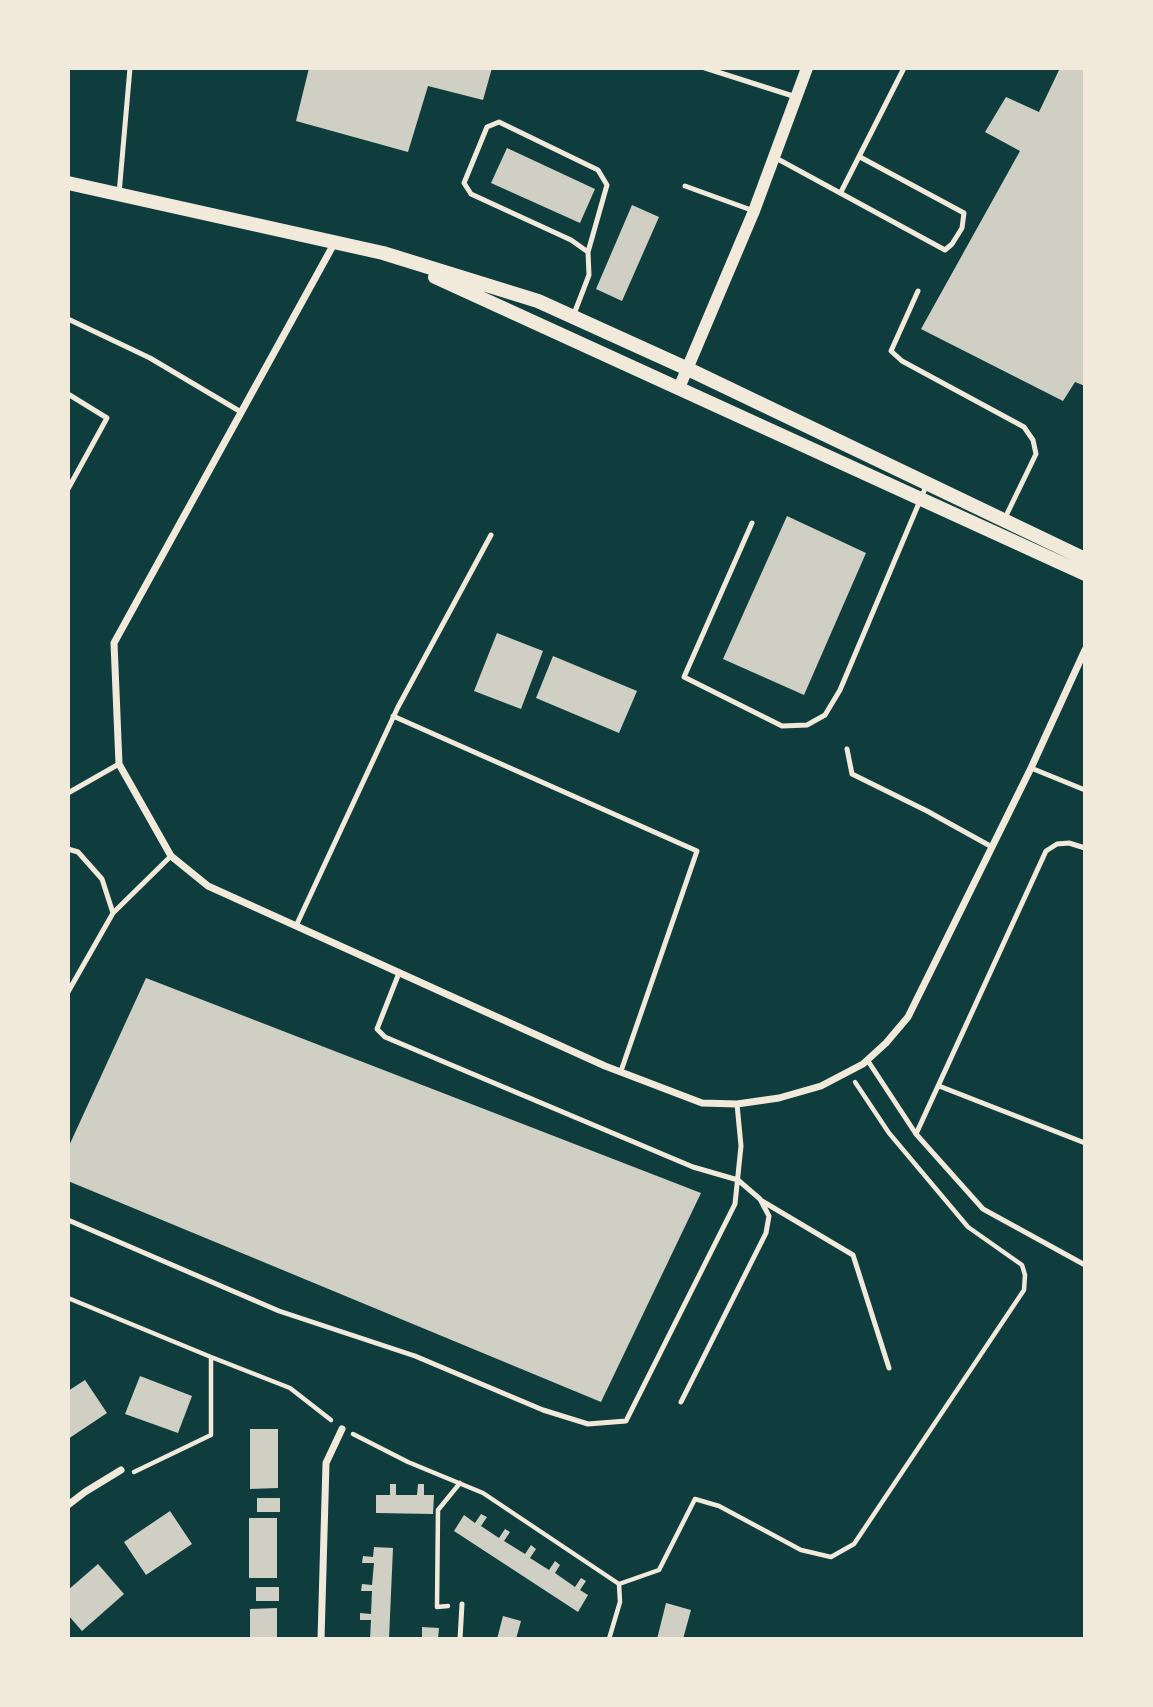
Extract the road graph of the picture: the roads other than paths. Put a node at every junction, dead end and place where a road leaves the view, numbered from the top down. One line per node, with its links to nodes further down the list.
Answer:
1 (130, 68): 11 (lane)
2 (705, 68): 5 (lane)
3 (807, 68): 5 (street)
4 (904, 68): 6 (lane)
5 (796, 97): 7 (street)
6 (860, 156): 10 (lane); 10 (lane)
7 (774, 157): 10 (lane); 12 (street)
8 (68, 183): 11 (main road)
9 (685, 186): 12 (lane)
10 (841, 192)
11 (119, 195): 13 (main road)
12 (754, 211): 19 (street)
13 (335, 242): 15 (main road); 22 (street)
14 (587, 252): 14 (lane); 17 (lane)
15 (383, 253): 17 (main road); 20 (main road)
16 (918, 291): 27 (lane)
17 (573, 317): 19 (main road)
18 (68, 319): 22 (lane)
19 (688, 369): 20 (street); 23 (main road)
20 (679, 388): 25 (main road)
21 (68, 394): 24 (lane)
22 (242, 412): 34 (street)
23 (927, 484): 25 (lane); 27 (main road)
24 (68, 489)
25 (921, 499): 26 (lane); 27 (main road)
26 (752, 523)
27 (1000, 527): 29 (main road); 30 (main road)
28 (491, 535): 32 (lane)
29 (1085, 559)
30 (1085, 574)
31 (1085, 650): 35 (street)
32 (393, 716): 43 (lane); 47 (lane)
33 (847, 749): 38 (lane)
34 (119, 764): 37 (lane); 41 (street)
35 (1031, 768): 36 (lane); 38 (street)
36 (1085, 790)
37 (68, 793)
38 (992, 847): 46 (street)
39 (1085, 848): 48 (lane)
40 (68, 849): 42 (lane)
41 (172, 856): 42 (lane); 43 (street)
42 (113, 914): 45 (lane)
43 (296, 926): 44 (street)
44 (399, 973): 47 (street); 52 (lane)
45 (68, 992)
46 (868, 1061): 49 (street); 50 (lane)
47 (621, 1071): 49 (street)
48 (939, 1086): 50 (lane); 51 (lane)
49 (737, 1104): 52 (lane)
50 (916, 1134): 55 (lane)
51 (1085, 1143)
52 (738, 1180): 53 (lane); 54 (lane)
53 (760, 1199): 56 (lane); 57 (lane)
54 (68, 1220)
55 (1085, 1265)
56 (889, 1368)
57 (681, 1402)
58 (342, 1429): 62 (street)
59 (121, 1470): 60 (street)
60 (68, 1505)
61 (462, 1604): 63 (lane)
62 (321, 1639)
63 (460, 1639)

